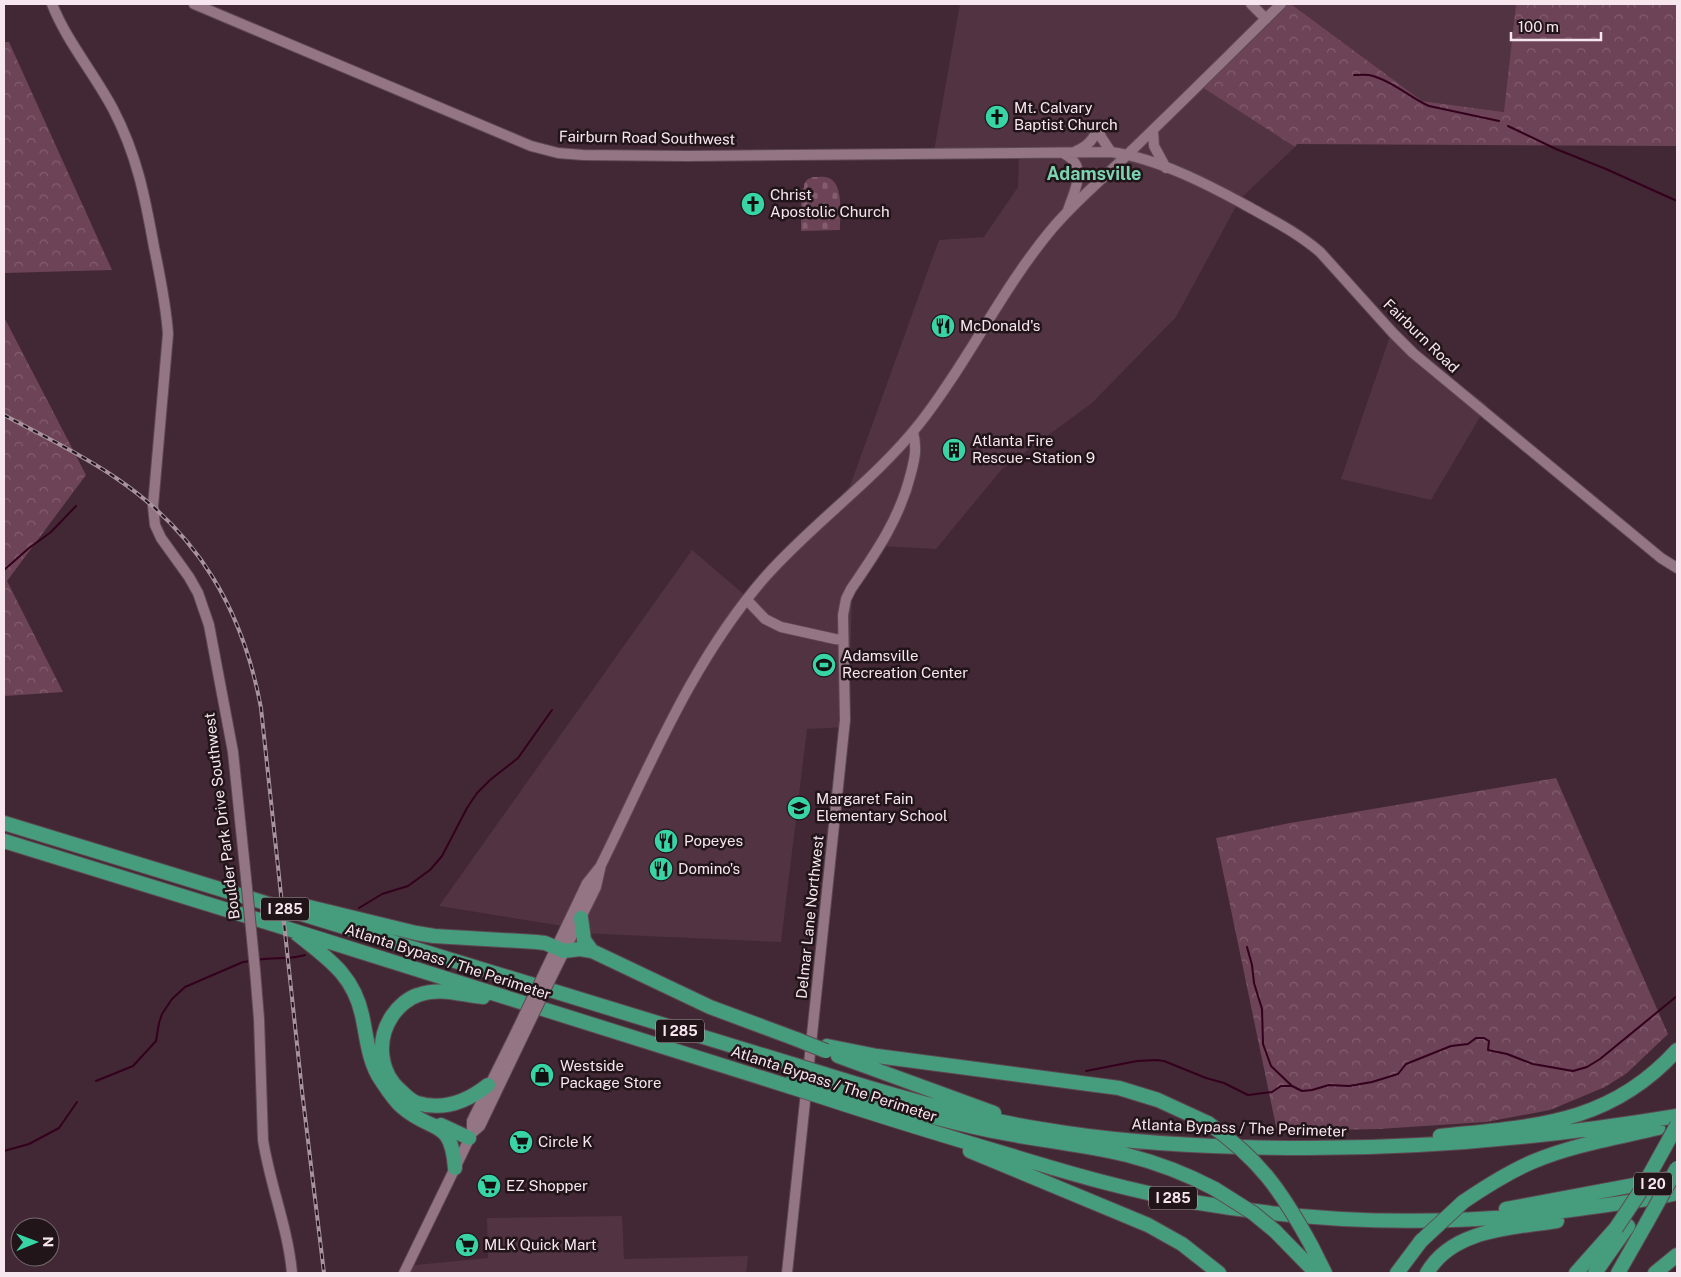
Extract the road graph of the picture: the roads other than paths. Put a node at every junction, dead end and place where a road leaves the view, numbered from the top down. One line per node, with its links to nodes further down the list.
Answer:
1 (52, 4): 47 (street, Boulder Park Drive Southwest, bridge)
2 (194, 4): 8 (street, Fairburn Road Southwest)
3 (1251, 4): 5 (street)
4 (1281, 4): 5 (street)
5 (1266, 18): 6 (street)
6 (1153, 130): 9 (street); 10 (street)
7 (1112, 152): 8 (street, Fairburn Road Southwest); 8 (street); 9 (street, Fairburn Road Southwest)
8 (1067, 153): 11 (street)
9 (1128, 154): 10 (street, Fairburn Road); 11 (street)
10 (1166, 168): 13 (street, Fairburn Road)
11 (1067, 211): 12 (street)
12 (913, 432): 14 (street); 15 (street, Delmar Lane Northwest)
13 (1677, 568)
14 (747, 600): 15 (street); 18 (street)
15 (844, 640): 49 (street, Delmar Lane Northwest)
16 (4, 823): 19 (highway, Atlanta Bypass / The Perimeter / I 285)
17 (4, 841): 21 (highway, Atlanta Bypass / The Perimeter / I 285)
18 (601, 865): 20 (street); 22 (street)
19 (227, 891): 22 (highway); 28 (highway, Atlanta Bypass / The Perimeter / I 285)
20 (581, 918): 22 (street); 23 (highway)
21 (290, 929): 24 (highway, Atlanta Bypass / The Perimeter / I 285); 31 (highway)
22 (560, 950): 23 (highway); 25 (street, bridge)
23 (592, 952): 26 (highway, bridge)
24 (506, 998): 28 (highway, Atlanta Bypass / The Perimeter / I 285); 32 (highway)
25 (522, 1029): 29 (street); 37 (street)
26 (827, 1049): 36 (highway); 52 (highway, bridge)
27 (1677, 1050): 39 (highway)
28 (793, 1076): 30 (highway, Atlanta Bypass / The Perimeter / I 285, bridge); 30 (highway, Atlanta Bypass / The Perimeter / I 285, bridge)
29 (488, 1085): 32 (highway); 37 (street)
30 (823, 1085): 35 (highway, Atlanta Bypass / The Perimeter / I 285); 36 (highway, Atlanta Bypass / The Perimeter / I 285); 51 (highway, bridge)
31 (389, 1090): 37 (highway); 40 (highway)
32 (417, 1102): 37 (highway)
33 (1677, 1118): 39 (highway, Atlanta Bypass / The Perimeter / I 285); 53 (highway, bridge)
34 (1677, 1125): 45 (highway, bridge)
35 (920, 1128): 44 (highway, Atlanta Bypass / The Perimeter / I 285); 50 (highway)
36 (1049, 1131): 39 (highway, Atlanta Bypass / The Perimeter / I 285)
37 (470, 1136): 40 (street)
38 (1677, 1141): 45 (highway, I 20)
39 (1312, 1148)
40 (455, 1168): 48 (street)
41 (1677, 1168): 57 (highway, I 20, bridge)
42 (1677, 1177): 44 (highway)
43 (1672, 1195): 44 (highway, Atlanta Bypass / The Perimeter / I 285); 54 (highway)
44 (1434, 1221)
45 (1622, 1227): 55 (highway); 56 (highway, I 20)
46 (1677, 1255): 58 (highway)
47 (292, 1273)
48 (404, 1273)
49 (787, 1273)
50 (1219, 1273)
51 (1316, 1273)
52 (1325, 1273)
53 (1397, 1273)
54 (1427, 1273)
55 (1576, 1273)
56 (1595, 1273)
57 (1618, 1273)
58 (1655, 1273)

